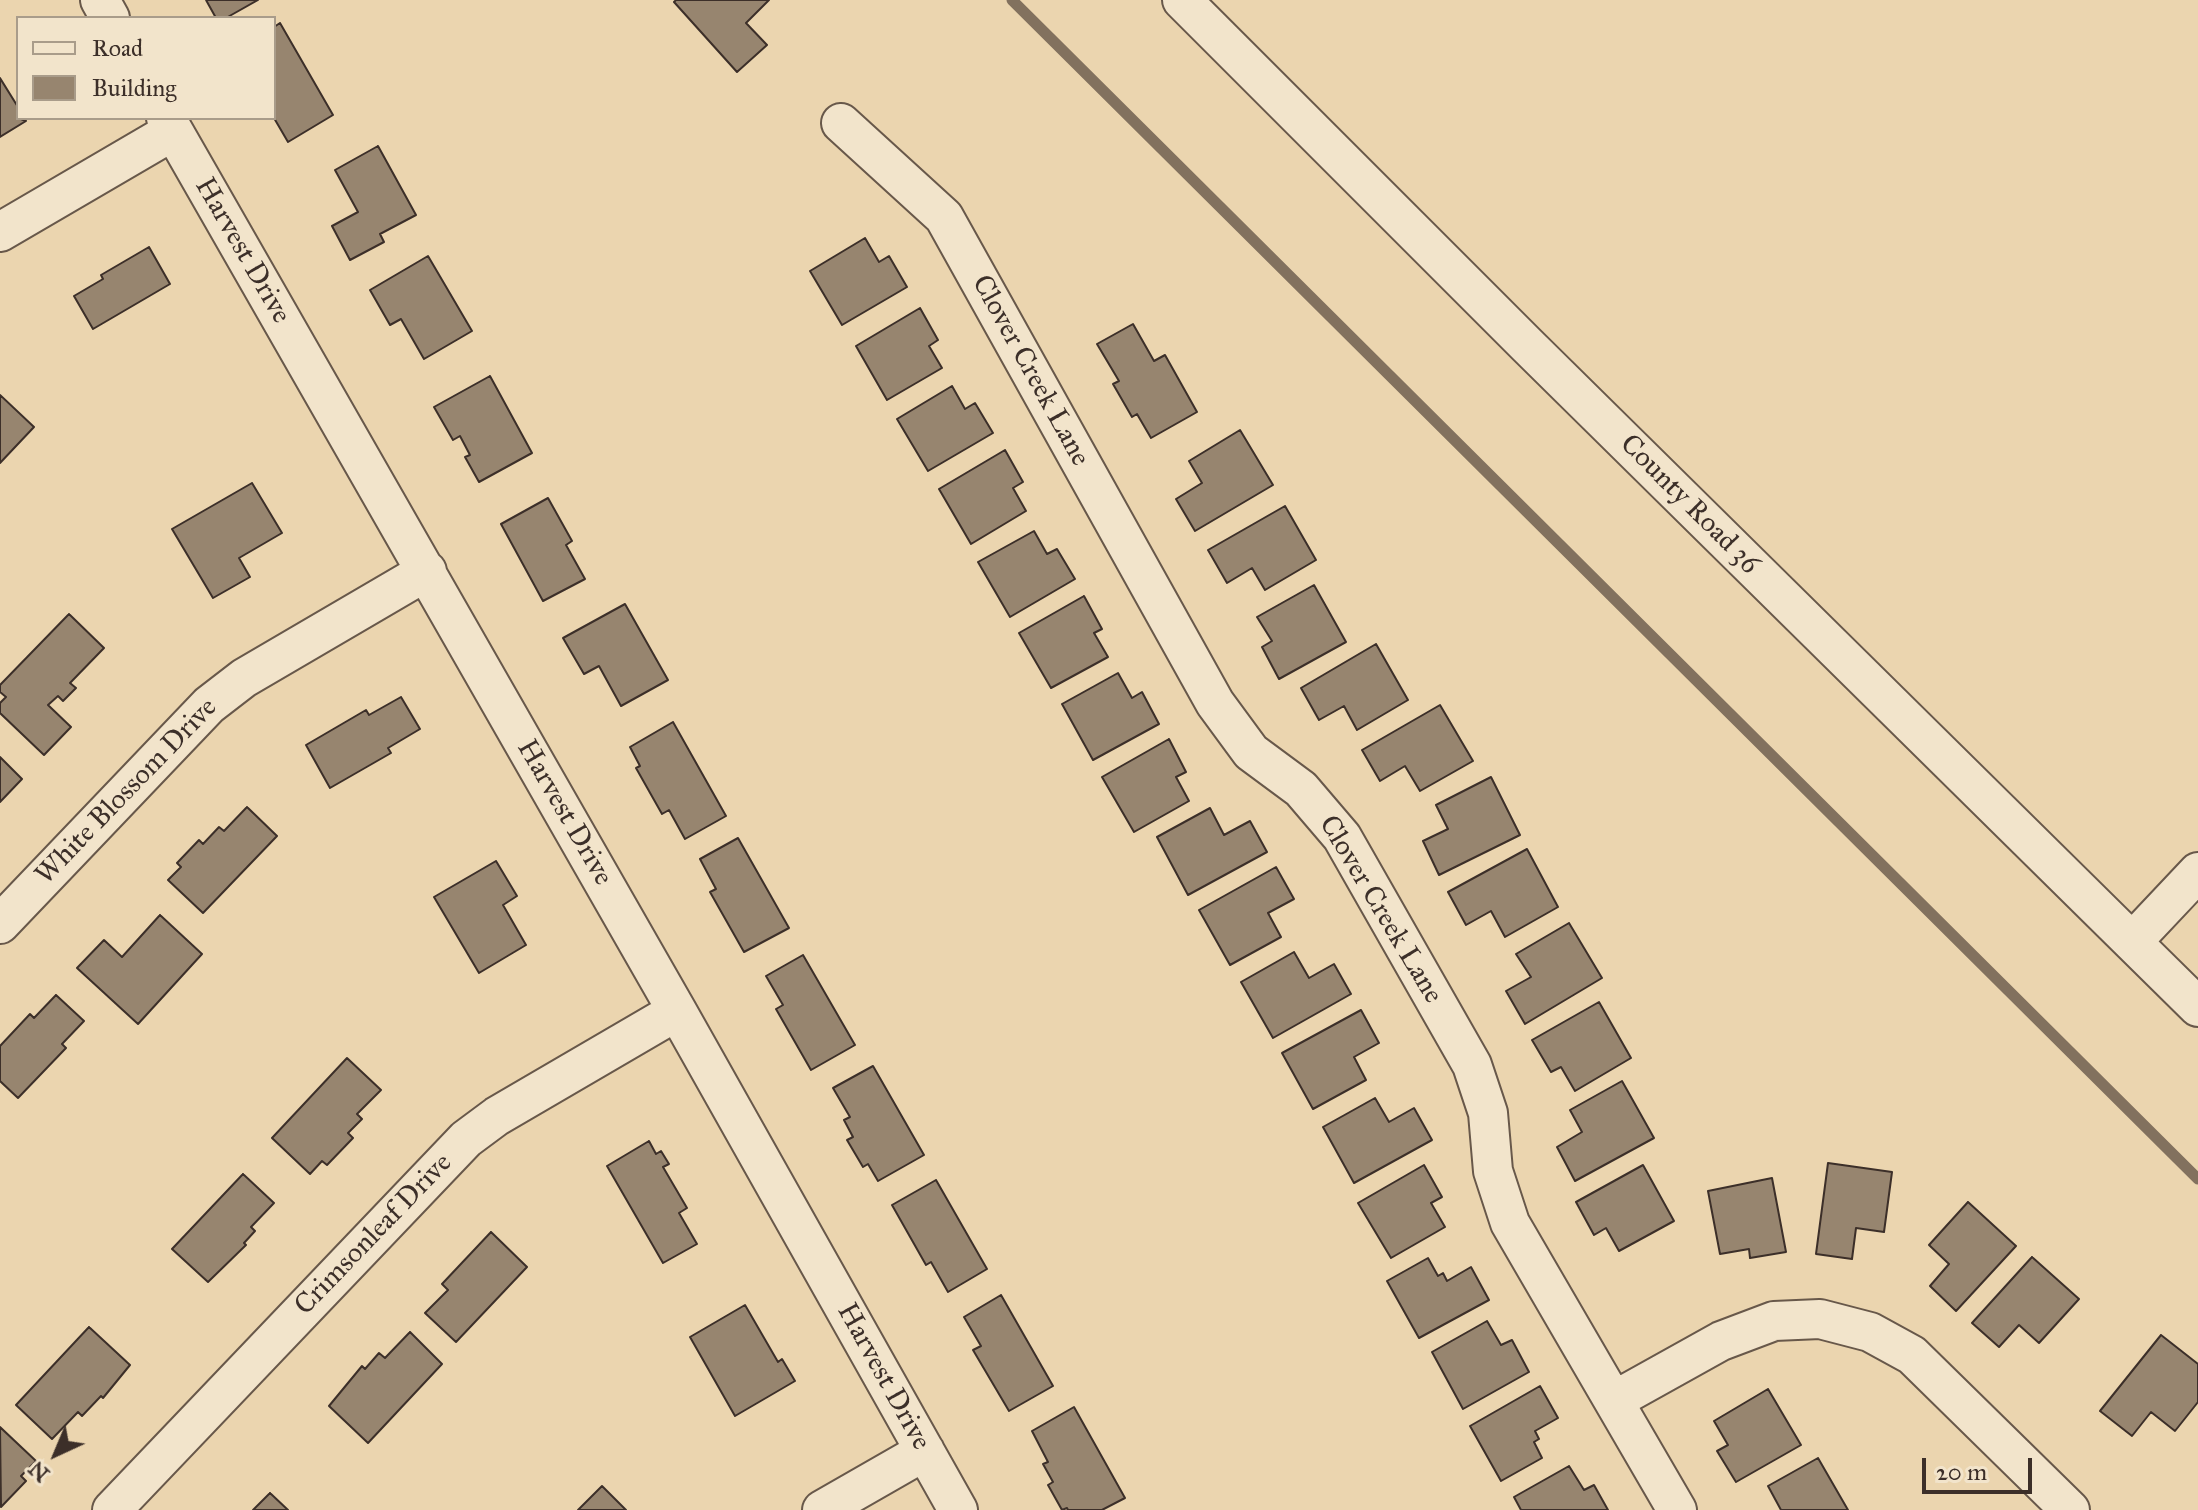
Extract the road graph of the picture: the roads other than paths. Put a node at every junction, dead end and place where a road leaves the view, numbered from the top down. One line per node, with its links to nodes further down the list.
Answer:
1 (1182, 0): 8 (street, County Road 36)
2 (841, 123): 11 (street, Clover Creek Lane)
3 (169, 125): 4 (street); 5 (street, Harvest Drive)
4 (0, 232)
5 (427, 571): 7 (street, White Blossom Drive); 10 (street, Harvest Drive)
6 (2198, 872): 8 (street)
7 (0, 924)
8 (2132, 942): 9 (street, County Road 36)
9 (2198, 1007)
10 (677, 1011): 12 (street, Harvest Drive); 13 (street, Crimsonleaf Drive)
11 (1615, 1400): 16 (street, Clover Creek Lane); 17 (street)
12 (925, 1451): 14 (street); 15 (street, Harvest Drive)
13 (112, 1510)
14 (822, 1510)
15 (958, 1510)
16 (1677, 1510)
17 (2070, 1510)

